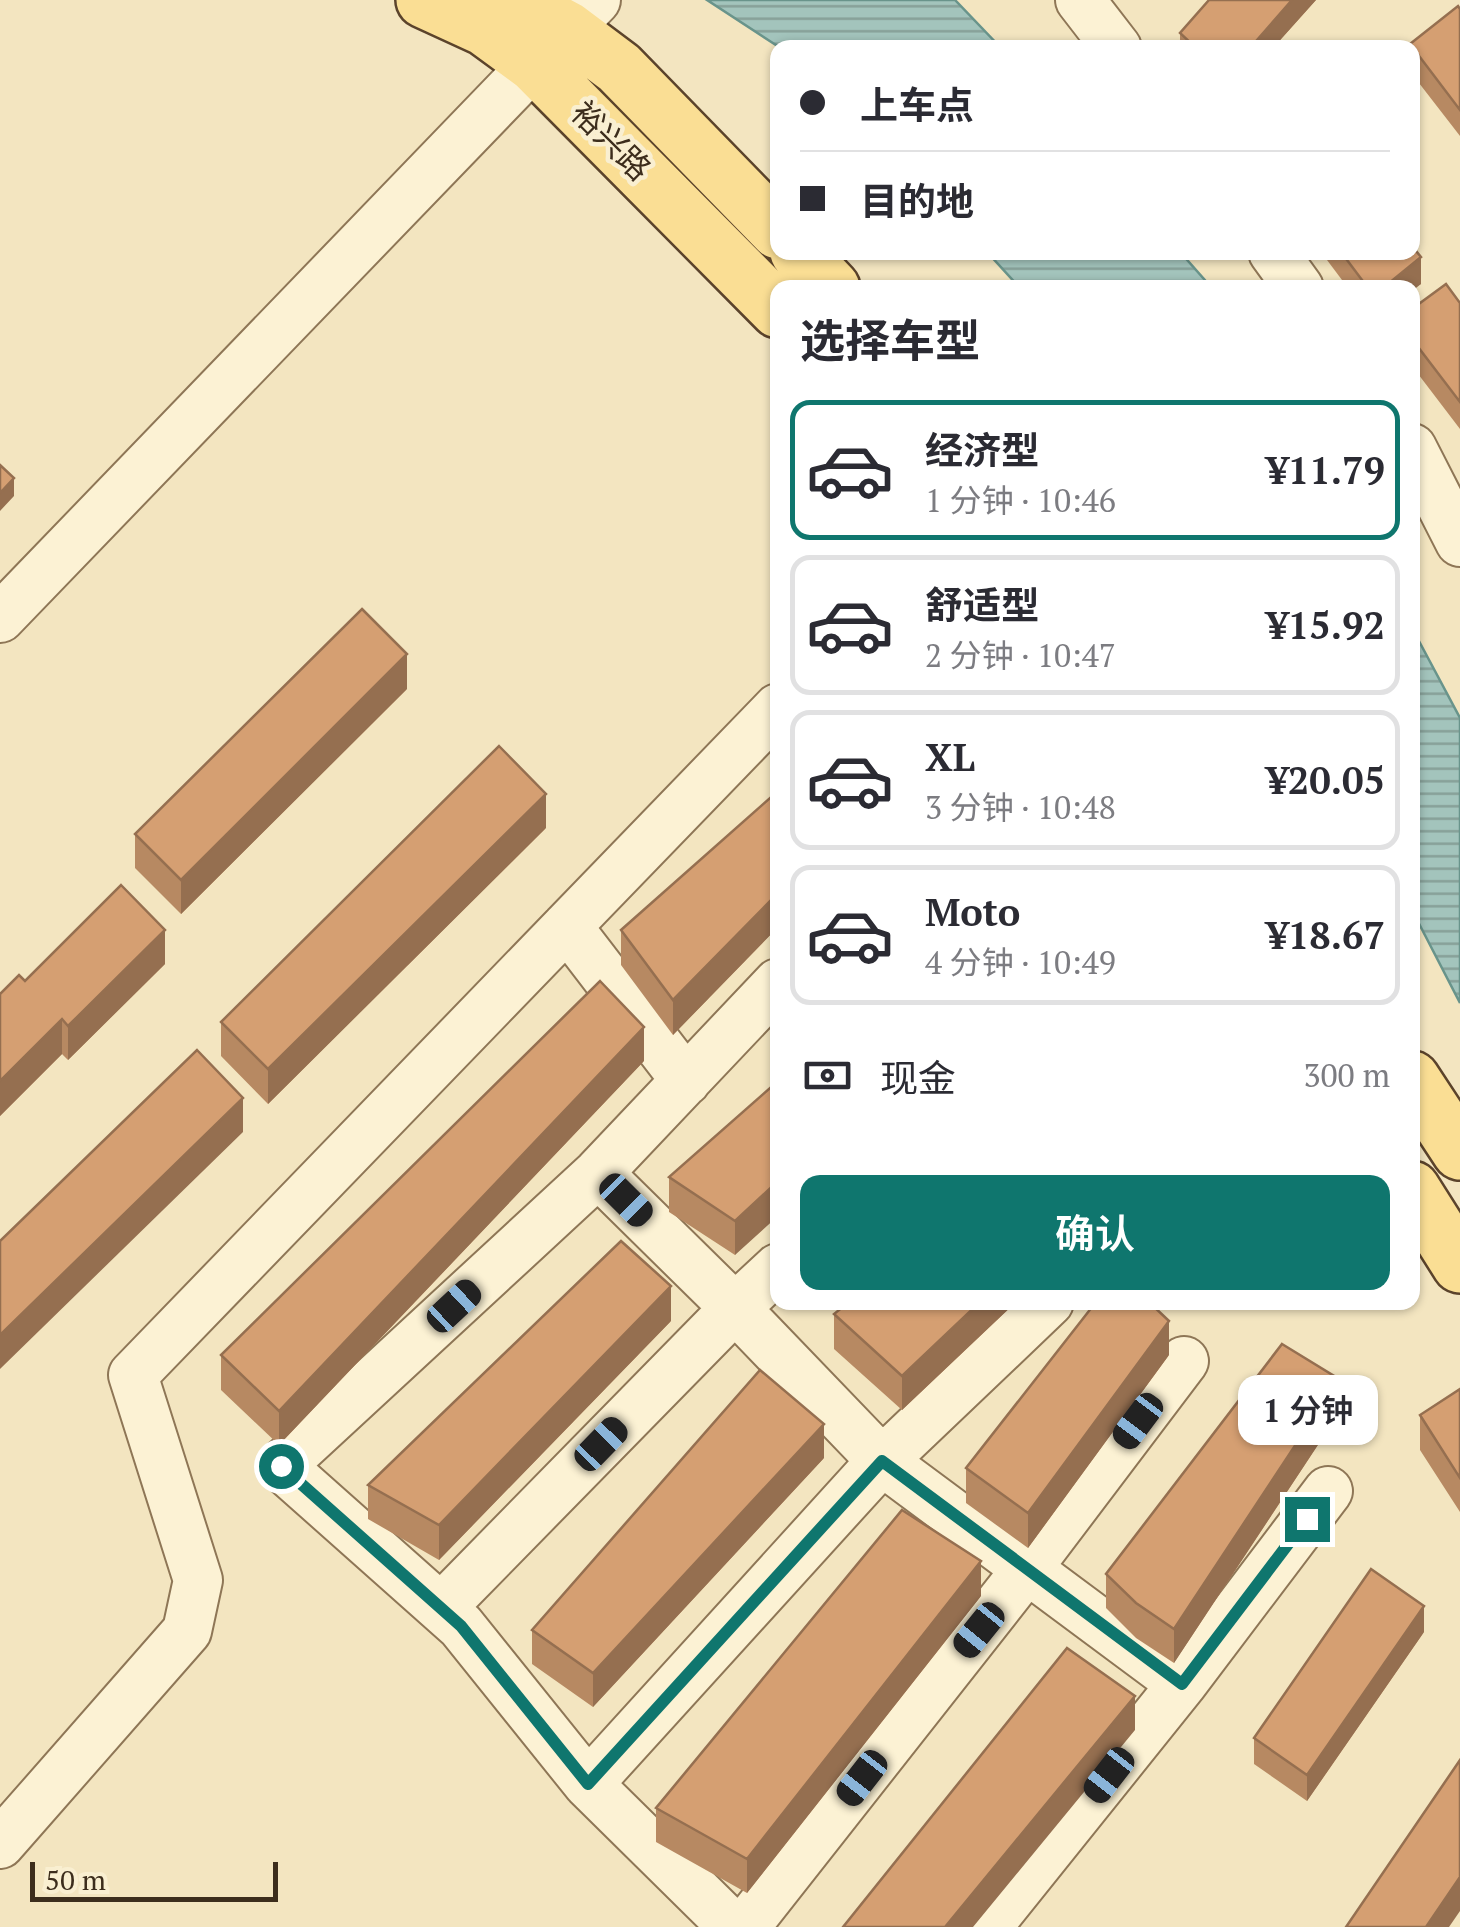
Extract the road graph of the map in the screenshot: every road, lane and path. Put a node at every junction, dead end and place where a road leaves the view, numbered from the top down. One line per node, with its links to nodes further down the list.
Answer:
1 (424, 0): 4 (main road, 裕兴路)
2 (512, 0): 4 (main road, 裕兴路)
3 (1080, 0): 5 (street)
4 (566, 31): 6 (main road, 裕兴路); 9 (main road, 裕兴路); 12 (street)
5 (1111, 40)
6 (770, 223)
7 (806, 260): 8 (main road)
8 (824, 280)
9 (770, 299)
10 (1420, 464): 11 (street)
11 (1460, 542)
12 (0, 618)
13 (770, 716): 14 (street)
14 (567, 926): 16 (street); 32 (street)
15 (770, 992): 16 (street)
16 (686, 1081): 19 (street)
17 (1420, 1091): 18 (main road)
18 (1460, 1152)
19 (598, 1173): 23 (street); 29 (street)
20 (1420, 1202): 21 (main road)
21 (1460, 1264)
22 (770, 1275): 23 (street)
23 (735, 1308): 26 (street); 29 (street)
24 (1041, 1310): 26 (street)
25 (1184, 1361): 28 (street)
26 (882, 1461): 28 (street); 31 (street)
27 (1328, 1491): 30 (street)
28 (1026, 1570): 30 (street); 34 (street)
29 (442, 1608): 31 (street)
30 (1182, 1684): 35 (street)
31 (588, 1784): 33 (street)
32 (0, 1844)
33 (733, 1927)
34 (746, 1927)
35 (988, 1927)

